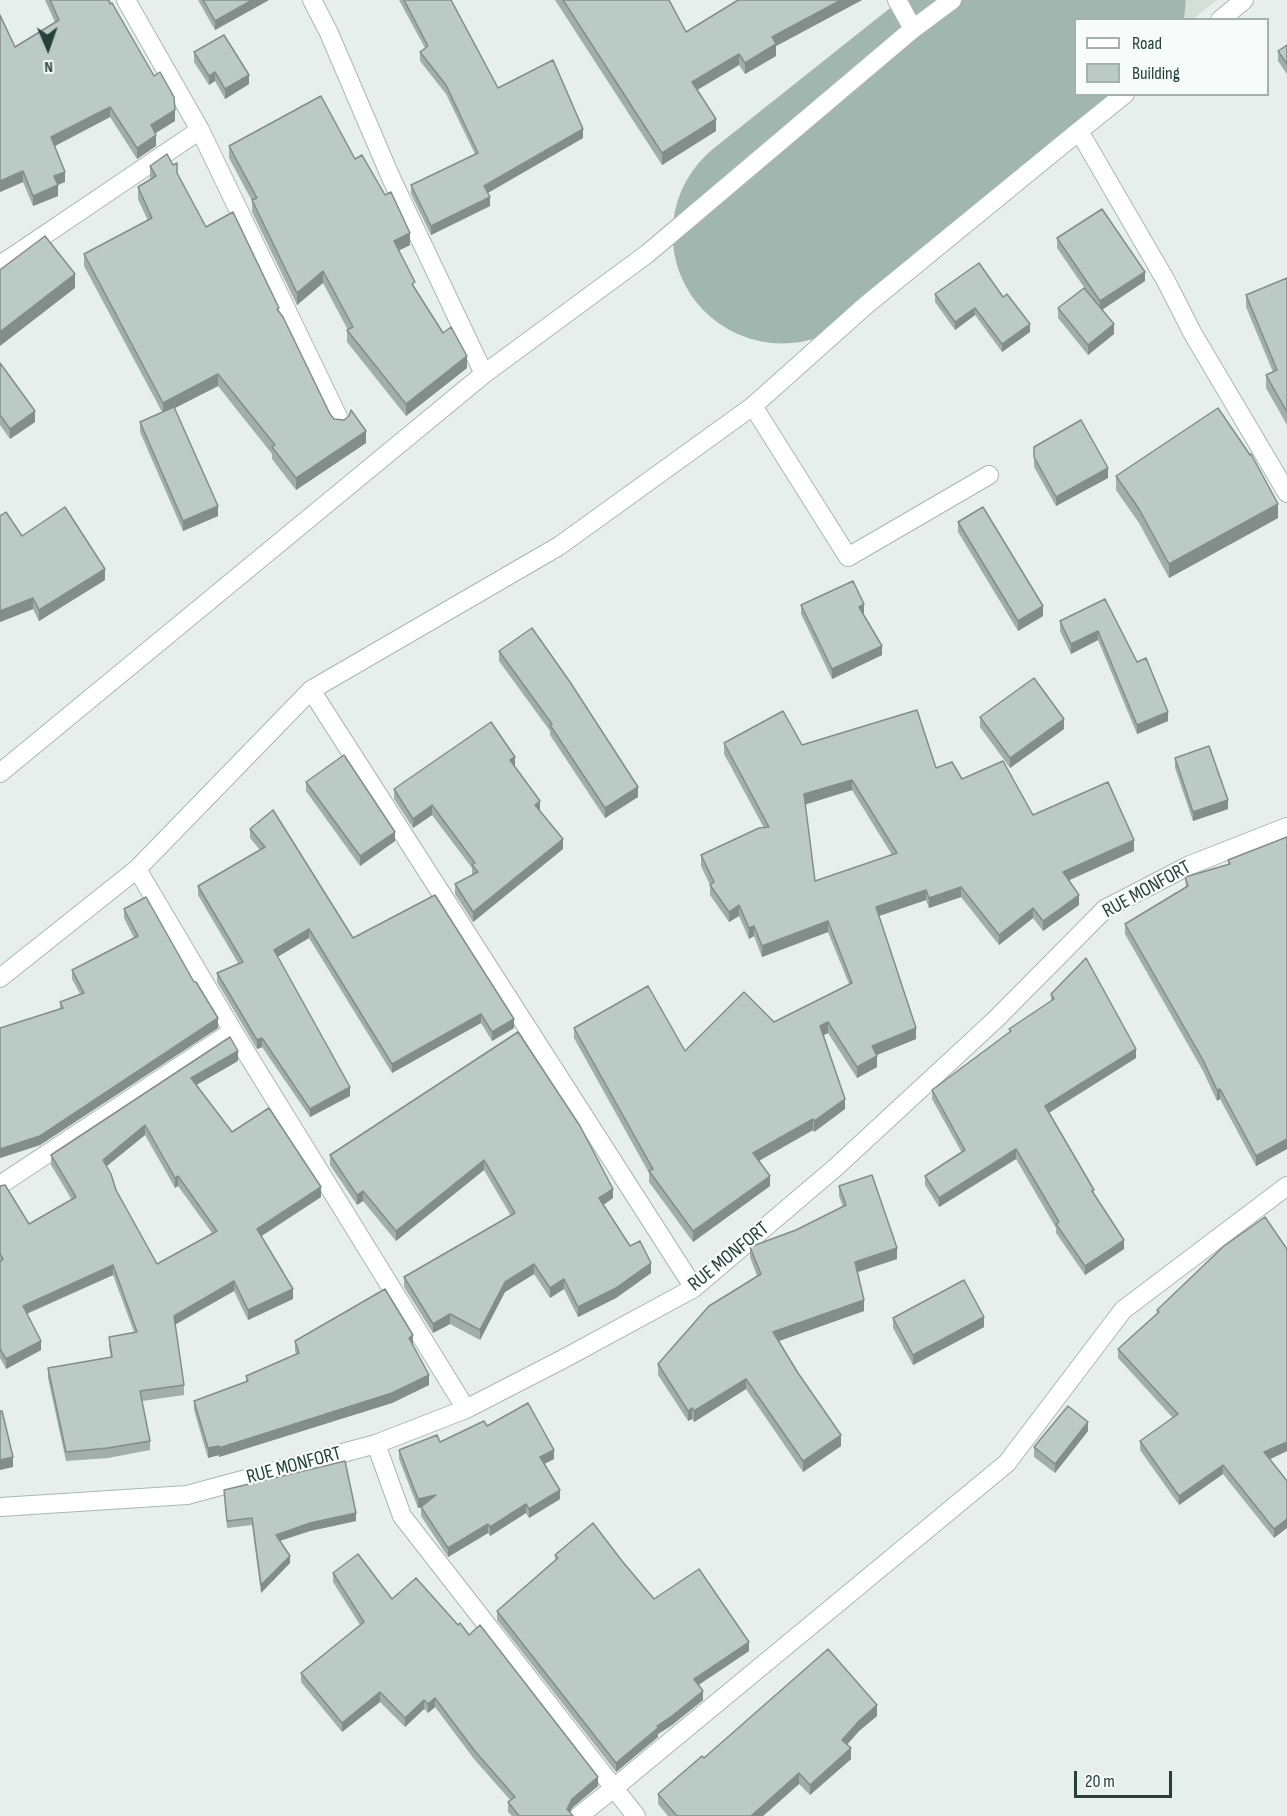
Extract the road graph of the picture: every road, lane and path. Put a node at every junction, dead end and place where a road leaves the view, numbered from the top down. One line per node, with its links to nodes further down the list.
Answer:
1 (126, 0): 9 (street)
2 (312, 0): 12 (street)
3 (897, 0): 7 (street)
4 (952, 0): 7 (street)
5 (1244, 0): 6 (street)
6 (1222, 18)
7 (913, 29): 12 (street)
8 (1123, 96): 10 (street)
9 (201, 130): 11 (street); 14 (street)
10 (1079, 131): 13 (street); 16 (street)
11 (0, 265)
12 (484, 374): 18 (street)
13 (753, 406): 15 (street); 17 (street)
14 (340, 421)
15 (989, 475)
16 (1287, 492)
17 (311, 690): 20 (street); 25 (street)
18 (0, 773)
19 (1287, 827): 25 (street, RUE MONFORT)
20 (137, 869): 21 (street); 22 (street)
21 (0, 978)
22 (234, 1031): 23 (street); 26 (street)
23 (0, 1185)
24 (1287, 1186): 29 (street)
25 (694, 1288): 26 (street, RUE MONFORT)
26 (466, 1409): 27 (street, RUE MONFORT)
27 (376, 1444): 28 (street, RUE MONFORT); 29 (street)
28 (0, 1507)
29 (614, 1788): 30 (street); 31 (street)
30 (579, 1816)
31 (636, 1816)

